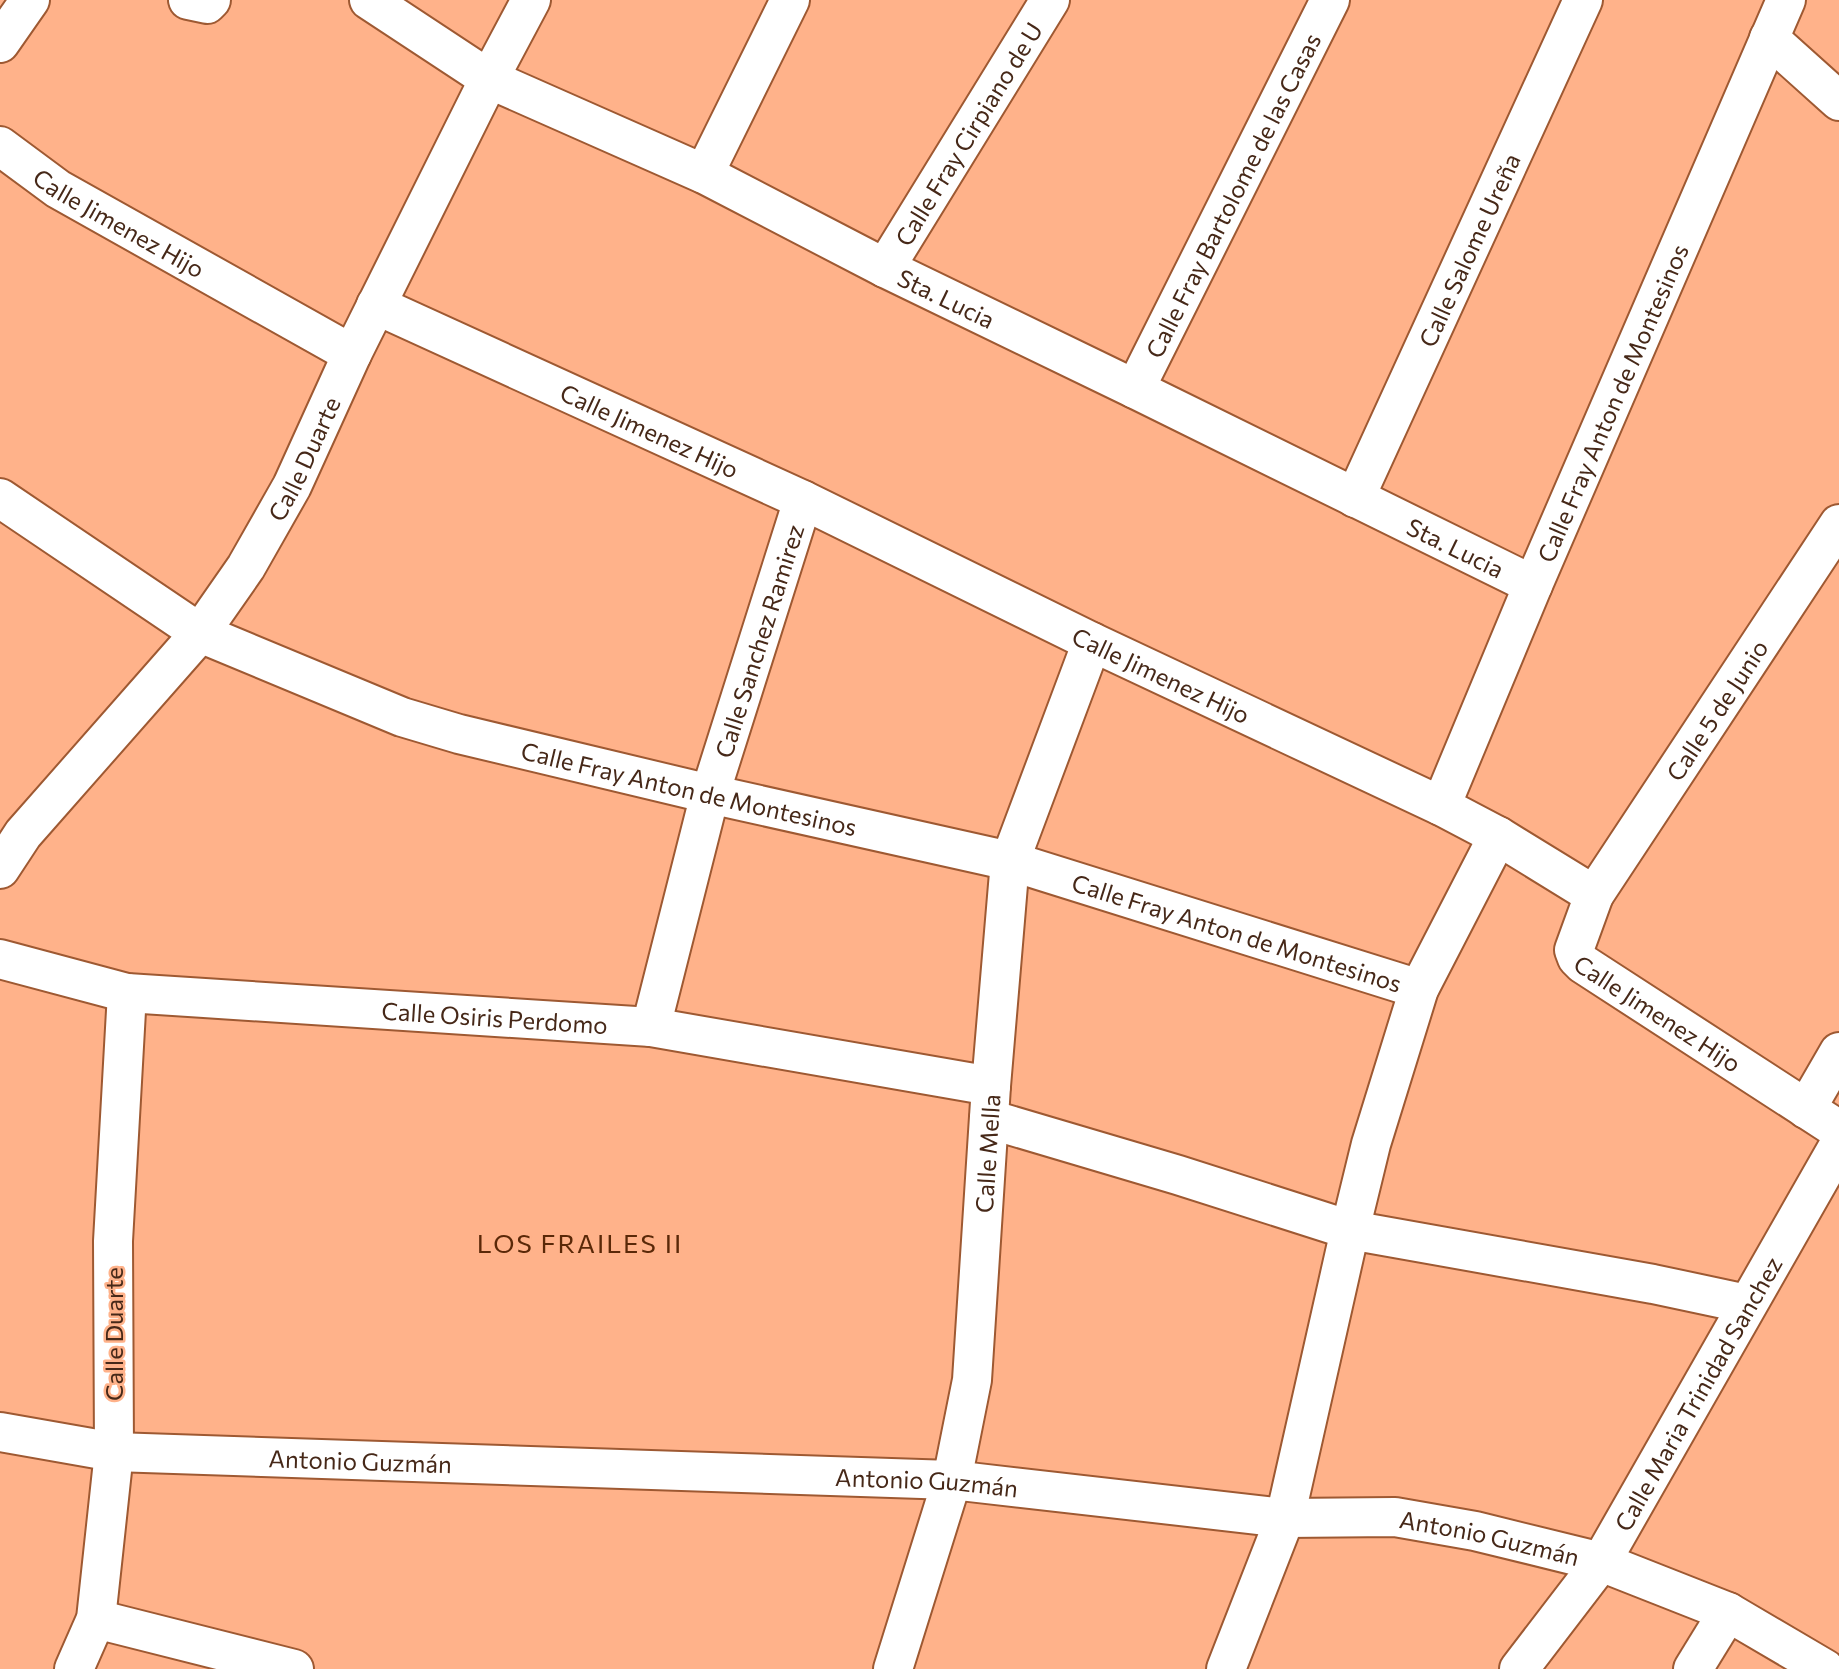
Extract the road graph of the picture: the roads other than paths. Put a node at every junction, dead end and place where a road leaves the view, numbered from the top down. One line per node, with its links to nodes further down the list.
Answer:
1 (30, 0): 10 (street)
2 (369, 0): 11 (street, Sta. Lucia)
3 (531, 0): 11 (street, Calle Duarte)
4 (790, 0): 14 (street)
5 (1050, 0): 15 (street, Calle Fray Cirpiano de U)
6 (1330, 0): 18 (street, Calle Fray Bartolome de las Casas)
7 (1583, 0): 20 (street, Calle Salome Ureña)
8 (1786, 0): 9 (street, Calle Fray Anton de Montesinos)
9 (1769, 38): 12 (street); 23 (street, Calle Fray Anton de Montesinos)
10 (0, 43)
11 (489, 79): 14 (street, Sta. Lucia); 16 (street, Calle Duarte)
12 (1839, 101)
13 (0, 146): 17 (street, Calle Jimenez Hijo)
14 (704, 174): 15 (street, Sta. Lucia)
15 (885, 268): 18 (street, Sta. Lucia)
16 (376, 306): 17 (street, Calle Duarte); 21 (street, Calle Jimenez Hijo)
17 (352, 354): 24 (street, Calle Duarte)
18 (1135, 389): 20 (street, Sta. Lucia)
19 (0, 498): 24 (street, Calle Fray Anton de Montesinos)
20 (1356, 498): 23 (street, Sta. Lucia)
21 (803, 499): 25 (street, Calle Jimenez Hijo); 26 (street, Calle Sanchez Ramirez)
22 (1839, 524): 32 (street, Calle 5 de Junio)
23 (1532, 585): 27 (street, Calle Fray Anton de Montesinos)
24 (200, 634): 26 (street, Calle Fray Anton de Montesinos); 28 (street, Calle Duarte)
25 (1092, 642): 27 (street, Calle Jimenez Hijo); 30 (street, Calle Mella)
26 (709, 794): 30 (street, Calle Fray Anton de Montesinos); 36 (street, Calle Sanchez Ramirez)
27 (1441, 806): 29 (street, Calle Jimenez Hijo)
28 (12, 827): 31 (street, Calle Duarte)
29 (1498, 836): 32 (street, Calle Jimenez Hijo); 34 (street, Calle Fray Anton de Montesinos)
30 (1010, 861): 34 (street, Calle Fray Anton de Montesinos); 38 (street, Calle Mella)
31 (0, 869)
32 (1594, 895): 39 (street, Calle Jimenez Hijo)
33 (0, 959): 35 (street, Calle Osiris Perdomo)
34 (1419, 989): 42 (street, Calle Fray Anton de Montesinos)
35 (127, 993): 36 (street, Calle Osiris Perdomo); 45 (street, Calle Duarte)
36 (651, 1027): 38 (street, Calle Osiris Perdomo)
37 (1839, 1052): 39 (street)
38 (990, 1103): 42 (street, Calle Osiris Perdomo); 46 (street, Calle Mella)
39 (1806, 1109): 40 (street, Calle Jimenez Hijo)
40 (1839, 1130)
41 (1839, 1144): 43 (street, Calle Maria Trinidad Sanchez)
42 (1350, 1230): 43 (street, Calle Osiris Perdomo); 47 (street, Calle Fray Anton de Montesinos)
43 (1747, 1304): 48 (street, Calle Maria Trinidad Sanchez)
44 (0, 1432): 45 (street, Antonio Guzmán)
45 (114, 1452): 46 (street, Antonio Guzmán); 50 (street, Calle Duarte)
46 (952, 1480): 47 (street, Antonio Guzmán); 53 (street, Calle Mella)
47 (1285, 1518): 48 (street, Antonio Guzmán); 54 (street, Calle Fray Anton de Montesinos)
48 (1601, 1562): 49 (street, Antonio Guzmán); 55 (street, Calle Maria Trinidad Sanchez)
49 (1728, 1612): 56 (street); 57 (street, Antonio Guzmán)
50 (96, 1619): 51 (street, Calle Duarte); 52 (street)
51 (74, 1669)
52 (294, 1669)
53 (892, 1669)
54 (1226, 1669)
55 (1519, 1669)
56 (1693, 1669)
57 (1825, 1669)

